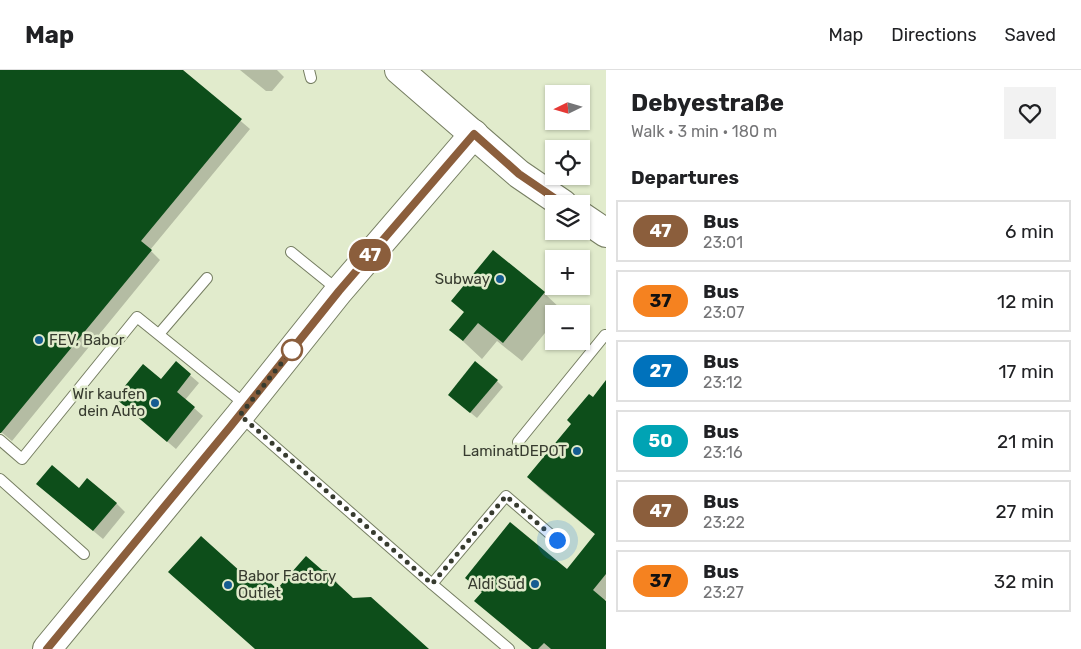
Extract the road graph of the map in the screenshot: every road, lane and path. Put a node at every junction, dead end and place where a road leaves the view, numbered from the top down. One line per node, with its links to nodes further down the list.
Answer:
1 (399, 70): 2 (street)
2 (474, 134): 3 (street); 8 (street)
3 (550, 195)
4 (590, 222): 5 (street)
5 (606, 233)
6 (291, 252): 8 (lane)
7 (207, 278): 9 (lane)
8 (339, 291): 11 (street)
9 (159, 334): 11 (lane); 12 (lane)
10 (606, 334): 13 (lane)
11 (243, 410): 17 (lane); 18 (street)
12 (0, 440)
13 (518, 442)
14 (0, 479): 16 (lane)
15 (557, 540): 17 (lane)
16 (84, 554)
17 (432, 584): 19 (lane)
18 (47, 649)
19 (509, 649)

